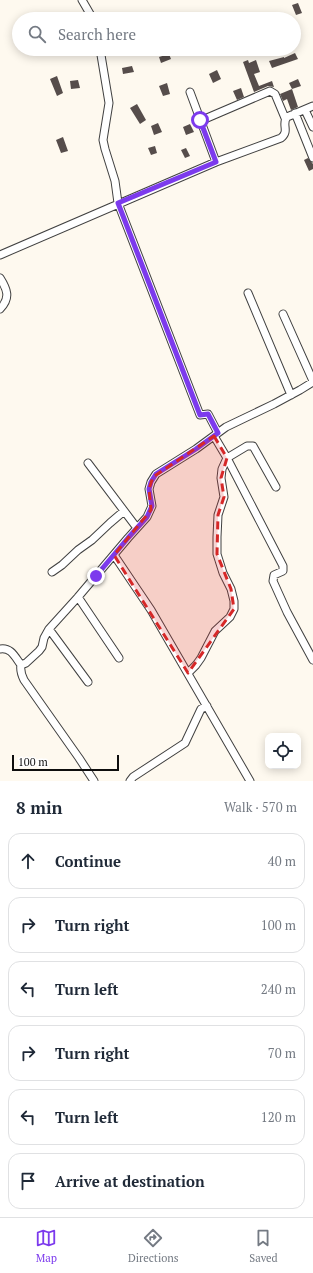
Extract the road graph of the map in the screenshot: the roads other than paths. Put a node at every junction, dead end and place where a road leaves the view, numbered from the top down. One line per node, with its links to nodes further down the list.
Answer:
1 (82, 0): 2 (street)
2 (89, 12)
3 (101, 56): 13 (street)
4 (190, 92): 9 (street)
5 (313, 106): 6 (street)
6 (305, 110): 7 (street); 10 (street)
7 (295, 113): 8 (street); 11 (street)
8 (285, 118): 9 (street); 12 (street)
9 (200, 120): 12 (street)
10 (313, 127)
11 (313, 158)
12 (216, 162): 13 (street)
13 (118, 203): 14 (street); 21 (street)
14 (0, 255)
15 (0, 278): 17 (street)
16 (248, 293): 20 (street)
17 (0, 309)
18 (283, 314): 19 (street)
19 (313, 381): 20 (street)
20 (291, 395): 21 (street)
21 (216, 434): 22 (street); 26 (street)
22 (227, 458): 24 (street); 33 (street); 35 (street)
23 (88, 463): 25 (street)
24 (276, 487)
25 (124, 511): 26 (street); 28 (street)
26 (137, 528): 27 (street)
27 (114, 555): 29 (street); 35 (street)
28 (52, 572)
29 (78, 597): 30 (street); 32 (street)
30 (49, 629): 34 (street); 36 (street)
31 (0, 649): 34 (street)
32 (119, 658)
33 (313, 660)
34 (21, 664): 38 (street)
35 (188, 673): 37 (street)
36 (88, 682)
37 (207, 706): 39 (street); 40 (street)
38 (94, 781)
39 (130, 781)
40 (250, 781)

